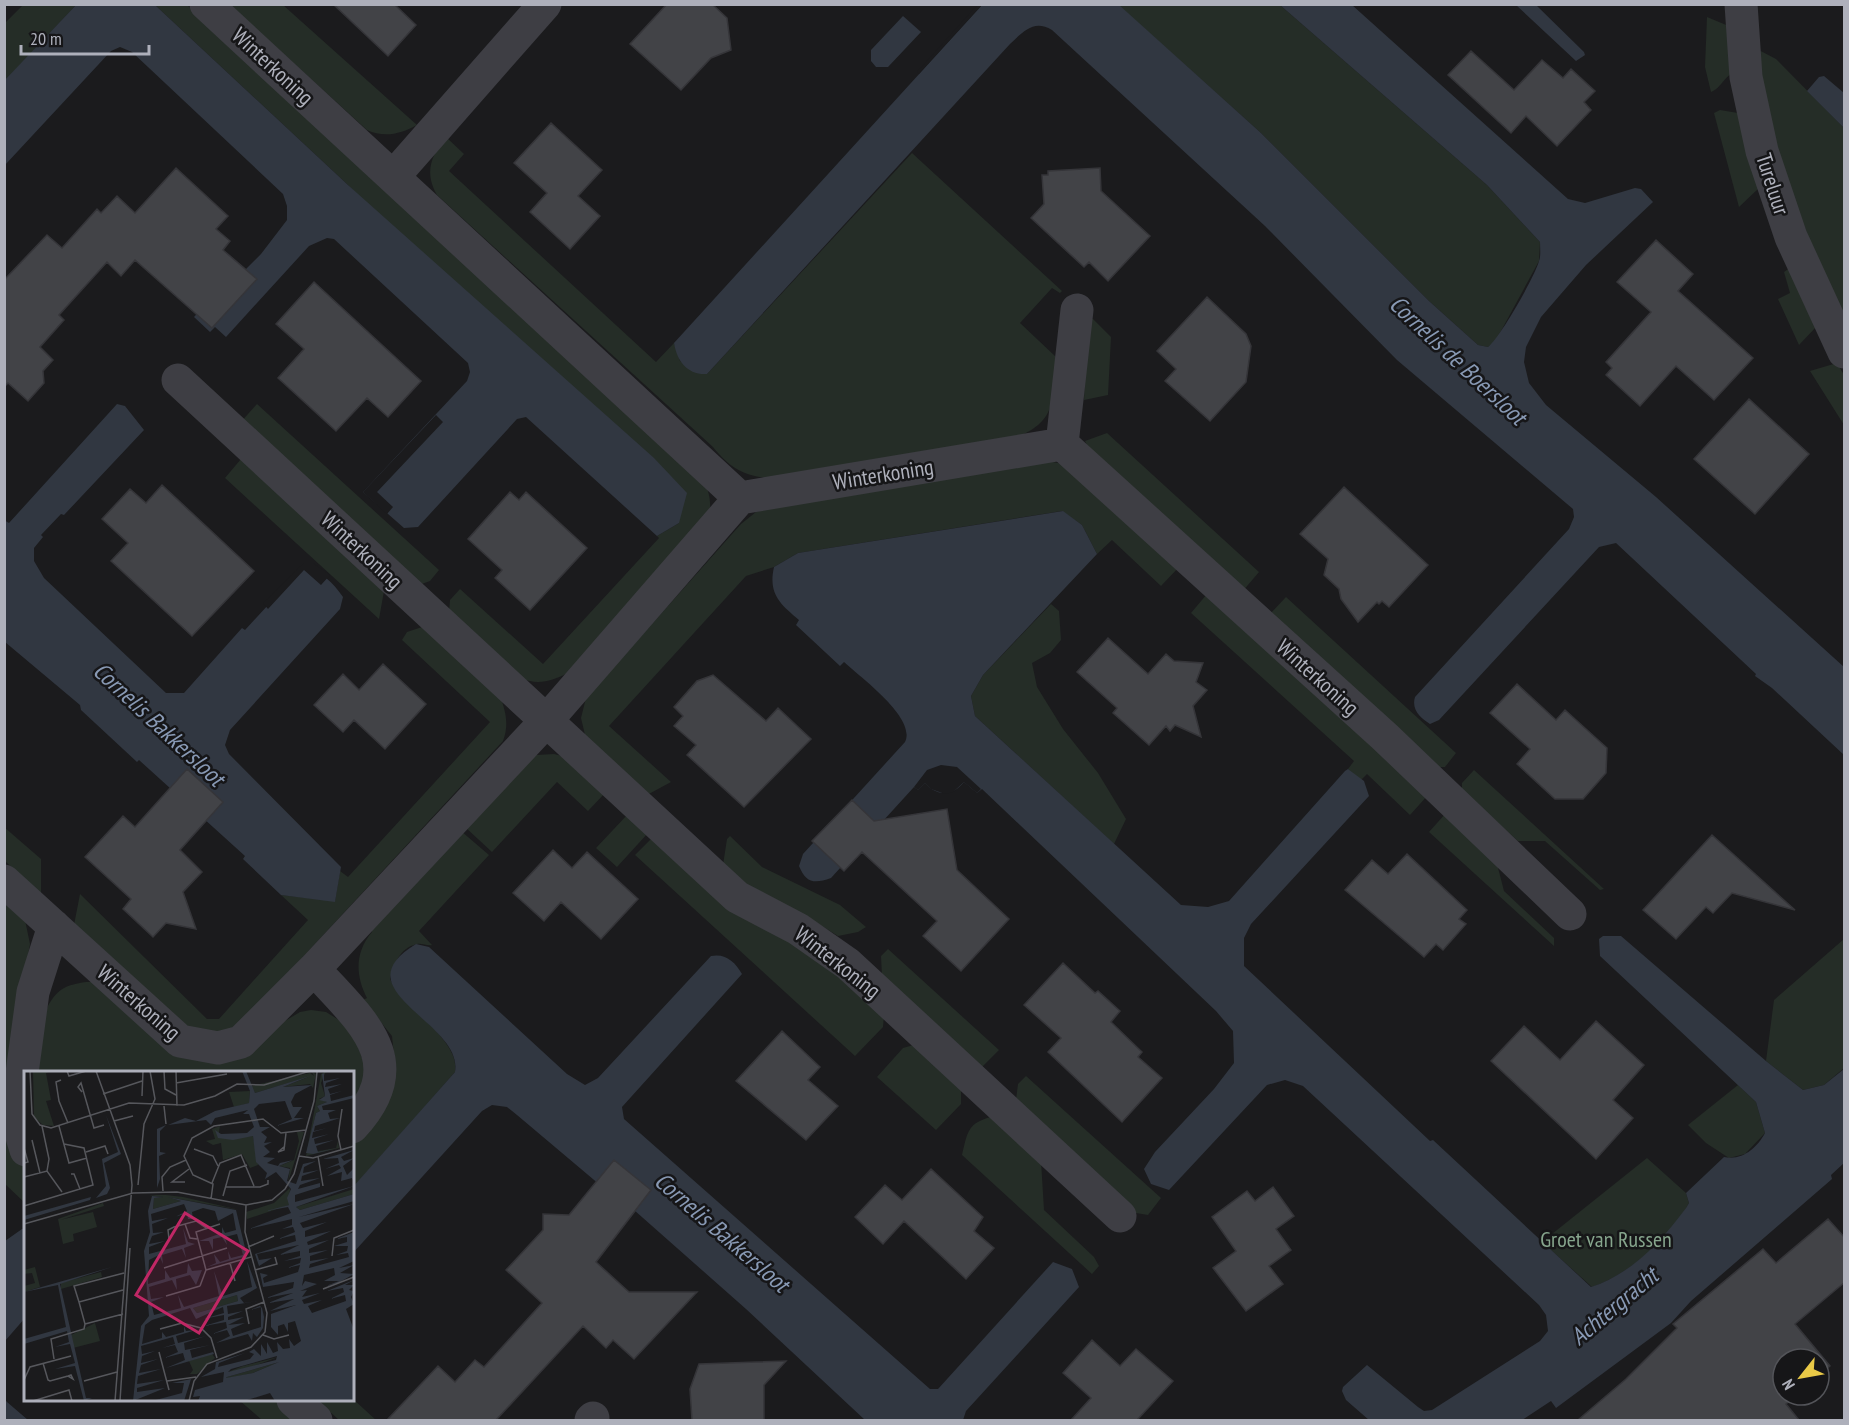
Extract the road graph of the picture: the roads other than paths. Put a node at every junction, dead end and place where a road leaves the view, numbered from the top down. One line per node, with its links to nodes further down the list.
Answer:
1 (206, 4): 4 (street, Winterkoning)
2 (544, 4): 4 (street)
3 (1741, 4): 6 (street, Tureluur)
4 (393, 177): 9 (street, Winterkoning)
5 (1077, 310): 8 (street)
6 (1845, 352)
7 (178, 380): 10 (street, Winterkoning)
8 (1062, 444): 9 (street, Winterkoning); 12 (street, Winterkoning)
9 (740, 498): 10 (street, Winterkoning)
10 (547, 720): 14 (street, Winterkoning); 17 (street, Winterkoning)
11 (4, 881): 13 (street, Winterkoning)
12 (1570, 914)
13 (54, 926): 14 (street, Winterkoning); 16 (street)
14 (314, 969): 15 (street)
15 (354, 1125)
16 (24, 1143)
17 (1120, 1216)
18 (294, 1401): 19 (street)
19 (316, 1420)

